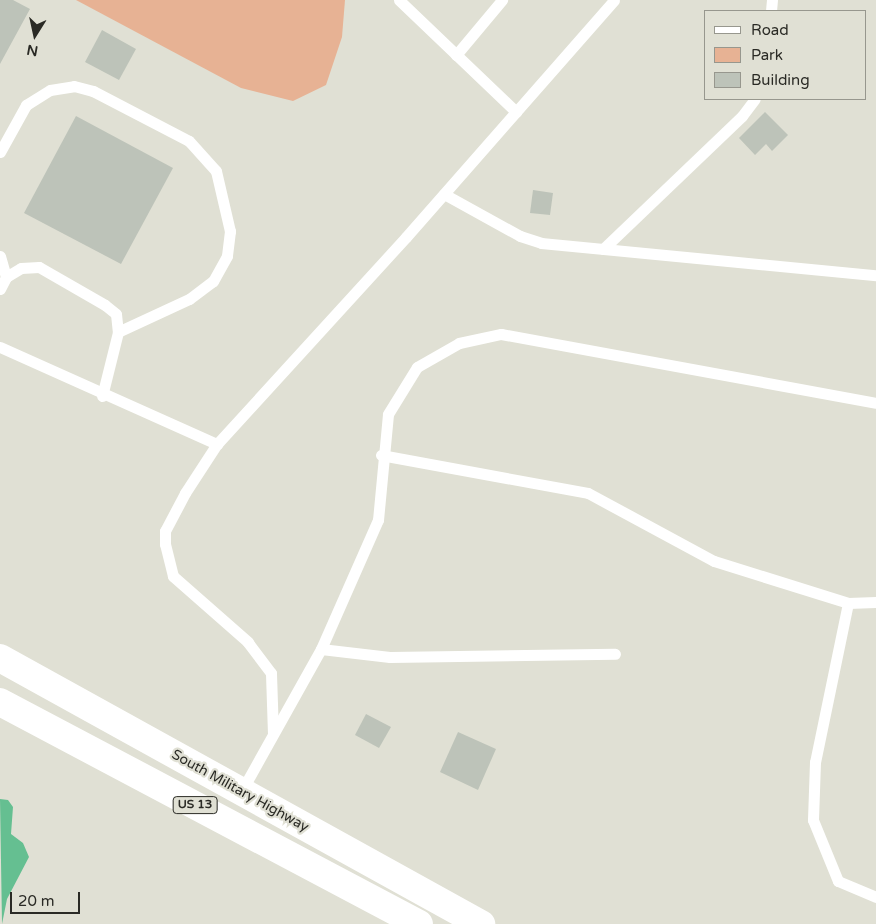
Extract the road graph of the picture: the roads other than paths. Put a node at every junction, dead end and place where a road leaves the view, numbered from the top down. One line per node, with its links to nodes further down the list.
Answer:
1 (399, 0): 4 (lane)
2 (502, 0): 4 (lane)
3 (614, 0): 6 (lane)
4 (456, 54): 6 (lane)
5 (754, 100): 9 (lane)
6 (516, 112): 8 (lane)
7 (0, 152): 14 (lane)
8 (444, 194): 9 (lane); 18 (lane)
9 (604, 249): 11 (lane)
10 (0, 256): 12 (lane)
11 (876, 275)
12 (6, 277): 13 (lane); 14 (lane)
13 (0, 288)
14 (118, 332): 16 (lane)
15 (0, 347): 16 (lane)
16 (102, 396): 18 (lane)
17 (876, 403): 19 (lane)
18 (217, 444): 26 (lane)
19 (381, 455): 20 (lane); 22 (lane)
20 (848, 602): 21 (lane); 28 (lane)
21 (876, 602)
22 (320, 649): 23 (lane); 26 (lane)
23 (615, 654)
24 (0, 658): 27 (main road, South Military Highway / US 13)
25 (0, 702): 29 (main road, US 13)
26 (273, 734): 27 (lane)
27 (241, 792): 30 (main road, South Military Highway / US 13)
28 (876, 897)
29 (419, 924)
30 (481, 924)

